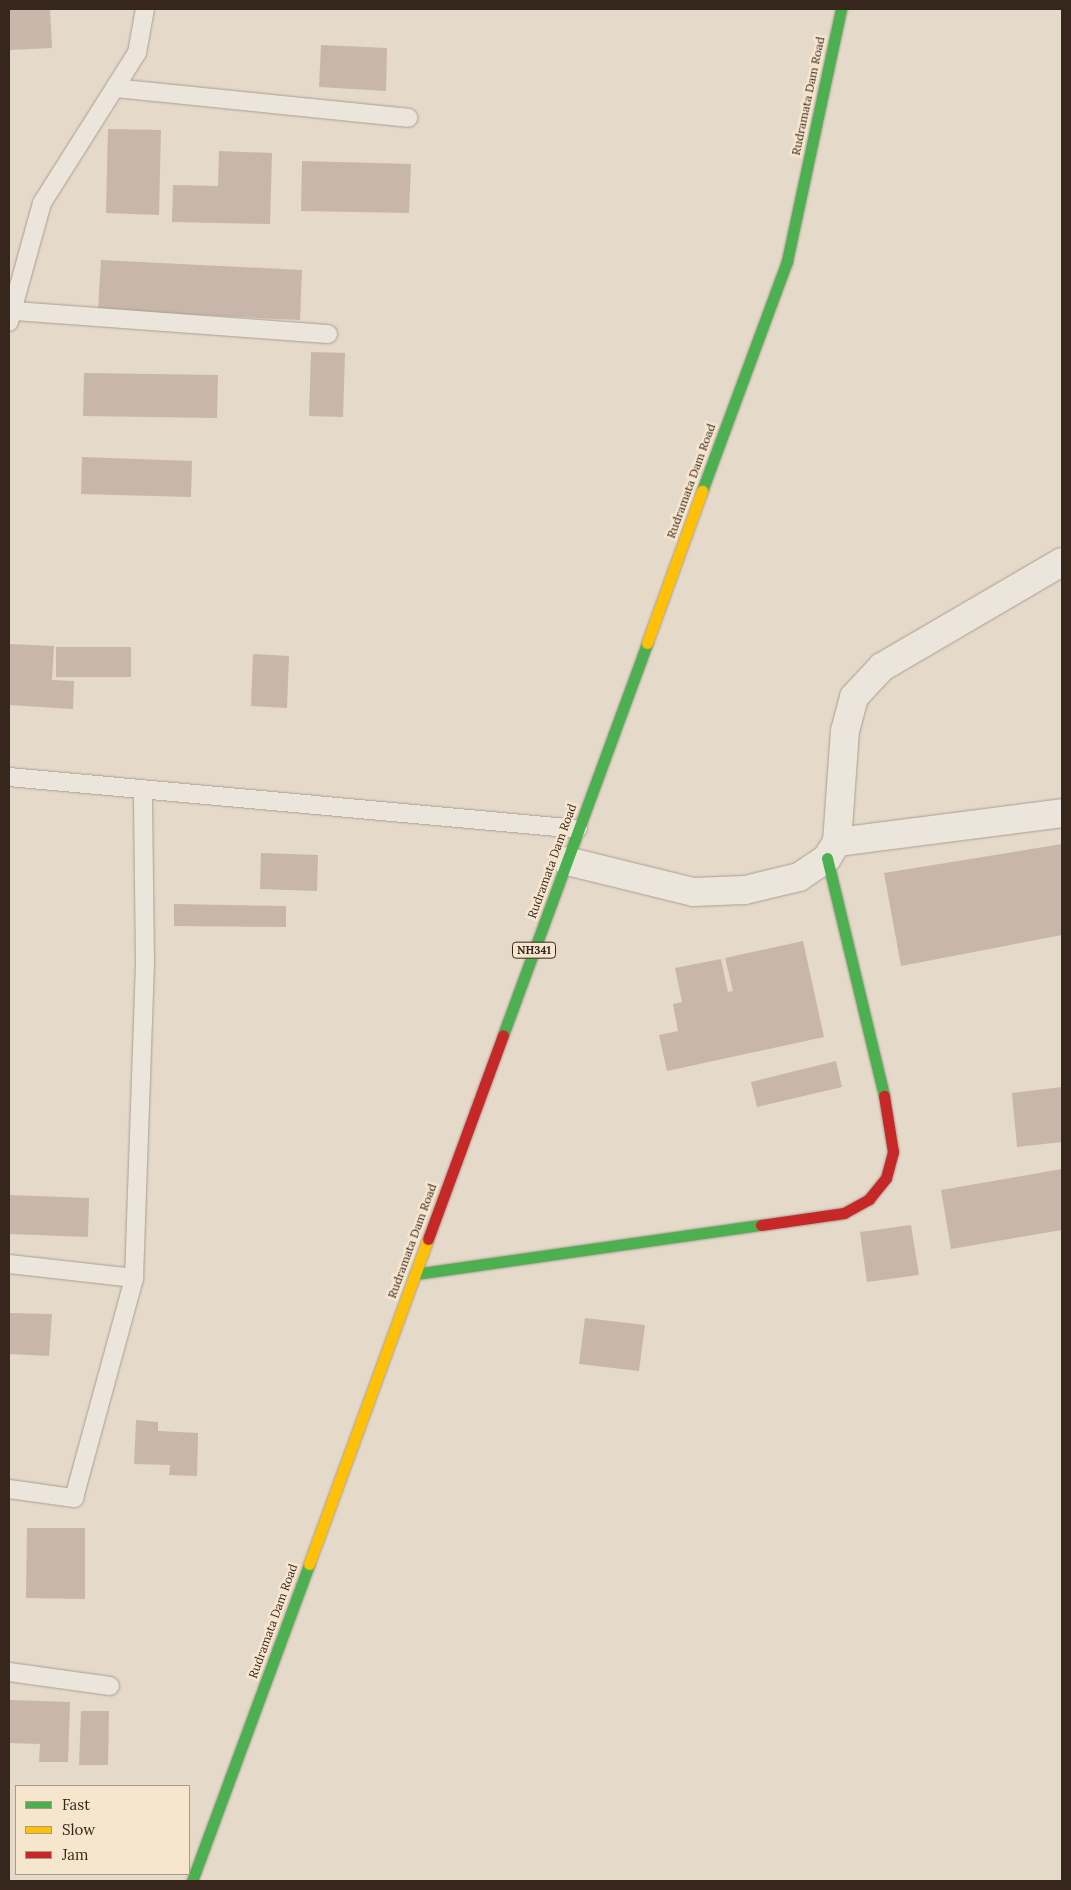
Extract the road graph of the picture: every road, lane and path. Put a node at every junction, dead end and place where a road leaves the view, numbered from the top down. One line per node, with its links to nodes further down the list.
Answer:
1 (145, 9): 3 (lane)
2 (841, 9): 11 (main road, Rudramata Dam Road / NH341)
3 (115, 88): 4 (lane); 5 (lane)
4 (408, 118)
5 (11, 316): 6 (lane)
6 (328, 334)
7 (1062, 562): 12 (street)
8 (9, 777): 9 (lane)
9 (143, 792): 11 (lane); 16 (lane)
10 (1062, 814): 12 (street)
11 (578, 829): 13 (main road, Rudramata Dam Road / NH341)
12 (832, 850): 13 (street); 15 (main road)
13 (567, 860): 15 (main road, Rudramata Dam Road / NH341)
14 (9, 1264): 16 (lane)
15 (415, 1274): 20 (main road, Rudramata Dam Road / NH341)
16 (134, 1278): 17 (lane)
17 (9, 1489)
18 (9, 1672): 19 (lane)
19 (110, 1686)
20 (192, 1881)

